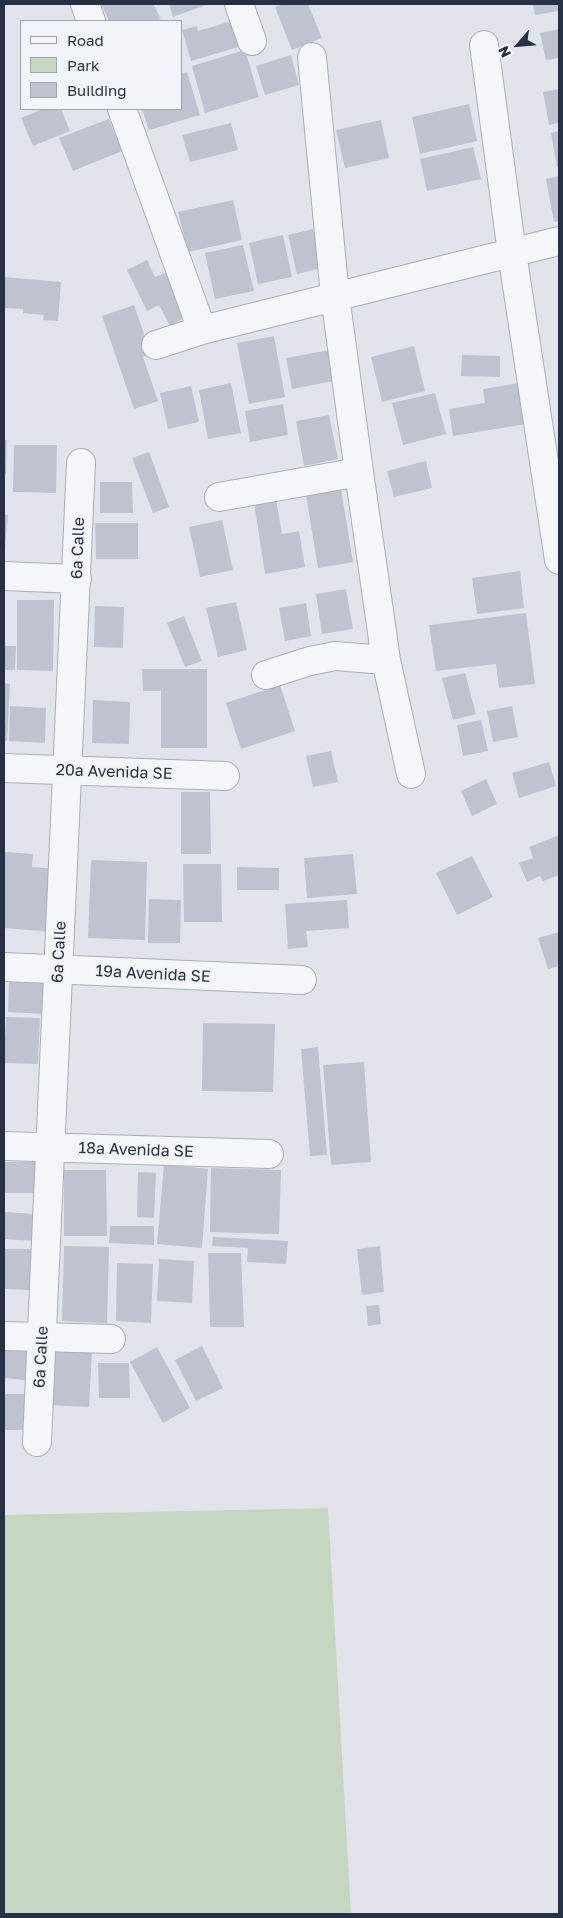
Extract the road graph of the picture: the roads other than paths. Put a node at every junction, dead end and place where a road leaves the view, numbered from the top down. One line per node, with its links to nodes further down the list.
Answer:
1 (84, 4): 3 (street)
2 (239, 4): 4 (street)
3 (91, 20)
4 (252, 40)
5 (484, 45): 9 (street)
6 (312, 57): 10 (street)
7 (122, 110): 11 (street)
8 (559, 241): 9 (street)
9 (512, 253): 10 (street); 16 (street)
10 (335, 296): 11 (street); 14 (street)
11 (202, 330): 12 (street)
12 (156, 344)
13 (82, 463): 18 (street, 6a Calle)
14 (359, 472): 15 (street); 19 (street)
15 (219, 498)
16 (559, 560)
17 (4, 576): 18 (street)
18 (76, 579): 22 (street, 6a Calle)
19 (386, 660): 20 (street); 23 (street)
20 (266, 675)
21 (4, 768): 22 (street, 20a Avenida SE)
22 (68, 771): 24 (street, 20a Avenida SE); 26 (street, 6a Calle)
23 (411, 774)
24 (224, 776)
25 (4, 967): 26 (street, 19a Avenida SE)
26 (58, 970): 27 (street, 19a Avenida SE); 29 (street, 6a Calle)
27 (302, 980)
28 (4, 1146): 29 (street, 18a Avenida SE)
29 (50, 1148): 30 (street, 18a Avenida SE); 32 (street, 6a Calle)
30 (269, 1154)
31 (4, 1336): 32 (street)
32 (42, 1337): 33 (street); 34 (street, 6a Calle)
33 (111, 1339)
34 (37, 1442)

